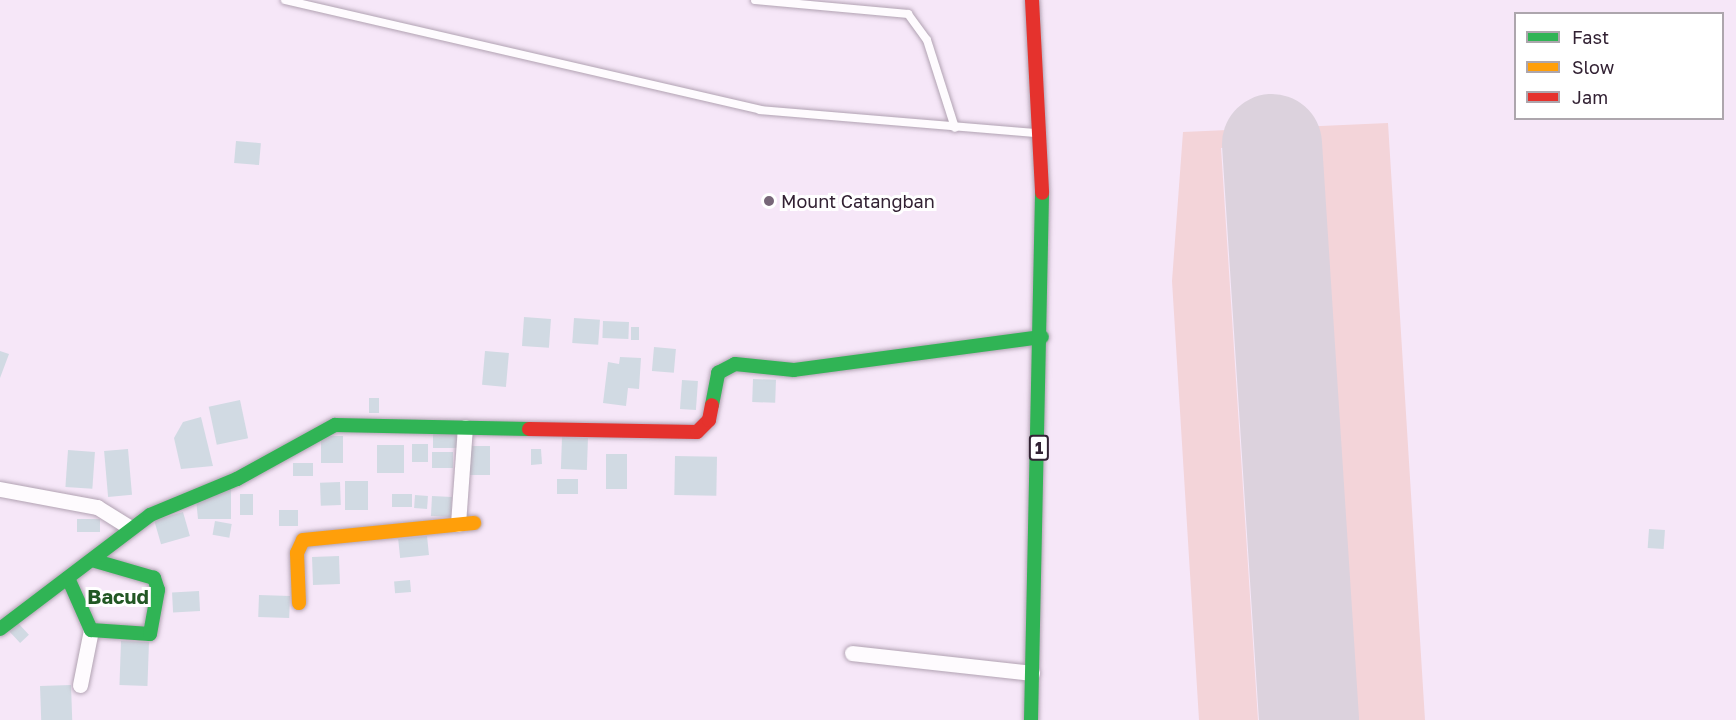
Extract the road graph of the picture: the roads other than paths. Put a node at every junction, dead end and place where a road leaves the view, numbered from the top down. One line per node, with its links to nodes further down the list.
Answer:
1 (285, 0): 4 (lane)
2 (755, 0): 4 (lane)
3 (1032, 0): 5 (main road, 1)
4 (955, 128): 5 (lane)
5 (1042, 134): 6 (main road, 1)
6 (1042, 337): 7 (main road); 18 (main road, 1)
7 (465, 427): 10 (street); 11 (main road)
8 (0, 489): 11 (street)
9 (474, 523): 10 (main road)
10 (458, 524): 14 (main road)
11 (130, 528): 12 (main road)
12 (94, 561): 13 (main road); 16 (main road)
13 (68, 578): 15 (main road); 16 (main road)
14 (298, 603)
15 (0, 629)
16 (91, 630): 19 (street)
17 (852, 653): 18 (street)
18 (1032, 673): 20 (main road, 1)
19 (80, 684)
20 (1031, 720)

